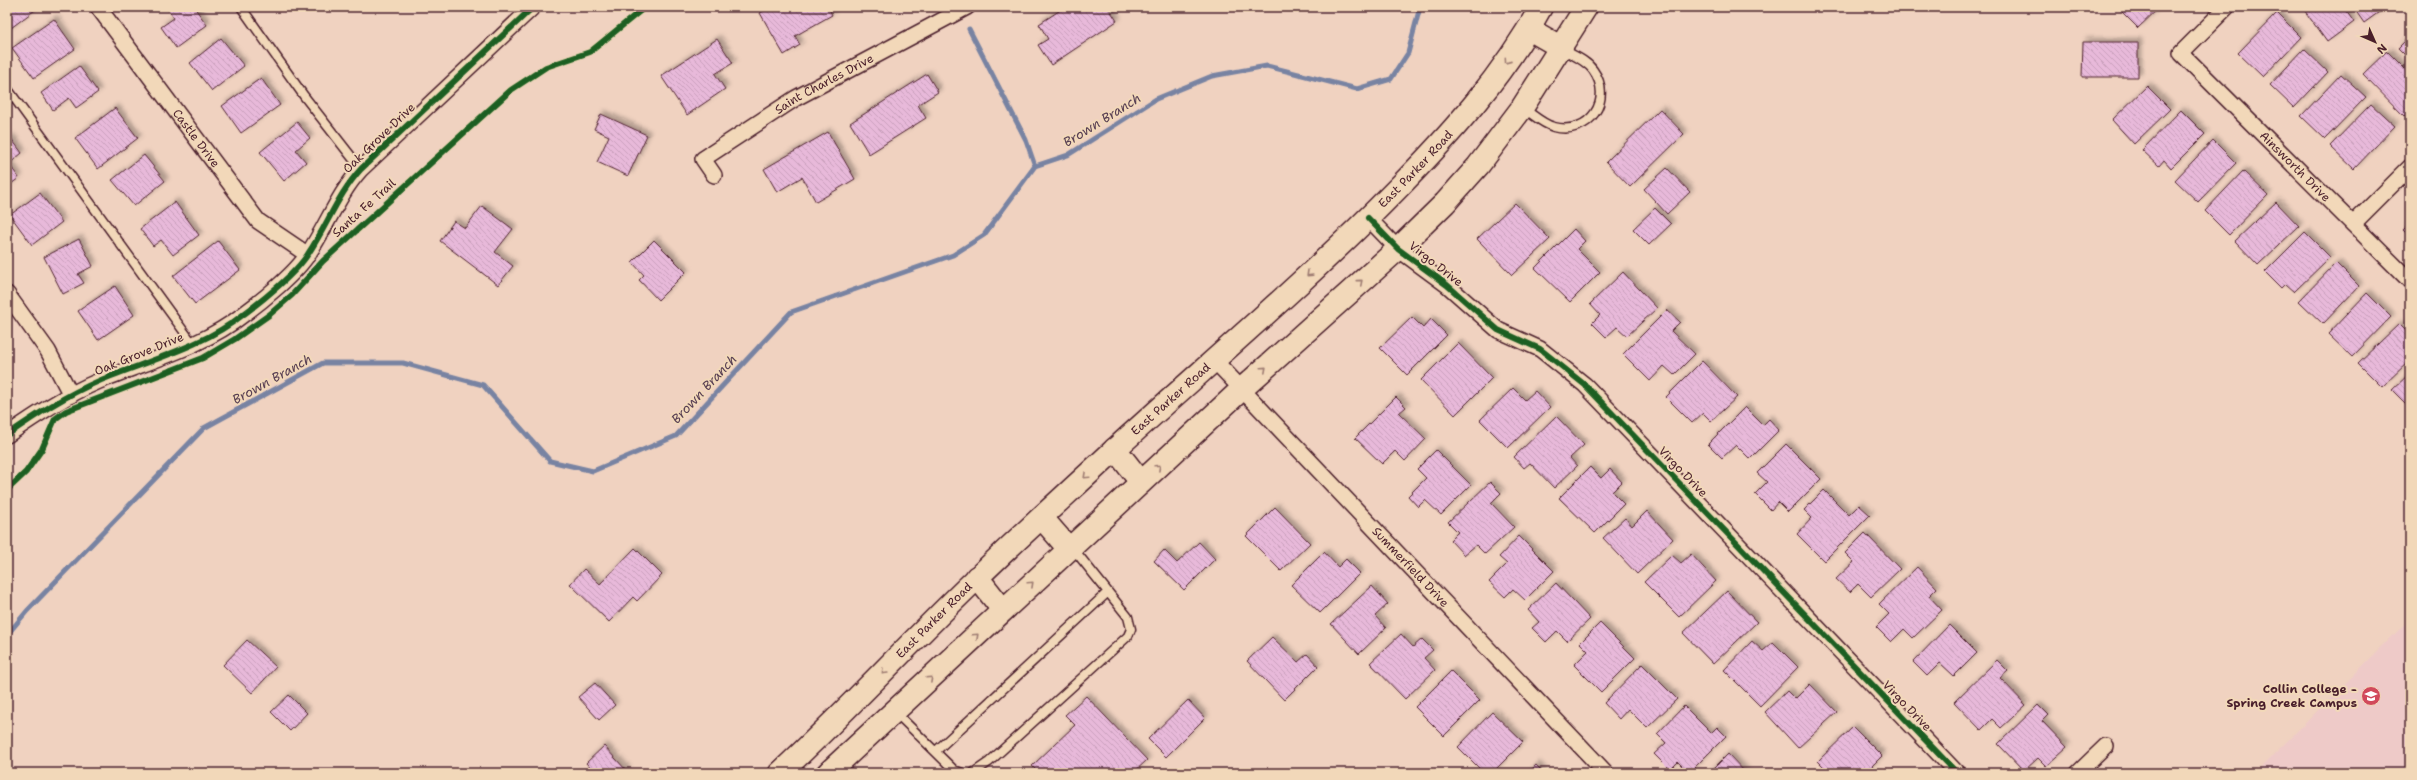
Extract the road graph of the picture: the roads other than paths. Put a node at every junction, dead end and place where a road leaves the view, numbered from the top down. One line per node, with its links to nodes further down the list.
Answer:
1 (98, 7): 18 (street, Castle Drive)
2 (241, 7): 13 (lane)
3 (532, 7): 13 (street, Oak Grove Drive)
4 (967, 7): 14 (street, Saint Charles Drive)
5 (1541, 7): 8 (main road, East Parker Road)
6 (1586, 7): 9 (main road)
7 (2227, 7): 16 (street, Ainsworth Drive)
8 (1529, 29): 9 (main road); 15 (main road, East Parker Road, one-way to 15)
9 (1562, 48): 11 (main road); 11 (lane)
10 (7, 88): 21 (lane)
11 (1522, 108): 17 (main road)
12 (2410, 167): 16 (street)
13 (361, 169): 18 (street, Oak Grove Drive)
14 (714, 175)
15 (1368, 218): 17 (street, Virgo Drive); 22 (main road, East Parker Road, one-way to 22)
16 (2353, 224): 19 (street, Ainsworth Drive)
17 (1398, 249): 23 (main road, one-way to 17); 43 (street, Virgo Drive)
18 (308, 255): 21 (street, Oak Grove Drive)
19 (2410, 280)
20 (7, 294): 24 (street)
21 (193, 344): 24 (street, Oak Grove Drive)
22 (1215, 361): 23 (street, Summerfield Drive); 26 (main road, East Parker Road)
23 (1243, 388): 27 (main road, one-way to 23); 42 (street, Summerfield Drive)
24 (71, 395): 25 (street, Oak Grove Drive)
25 (7, 434)
26 (1115, 450): 27 (main road); 28 (main road, East Parker Road, one-way to 28)
27 (1142, 482): 29 (main road)
28 (1042, 518): 29 (main road); 30 (main road, East Parker Road)
29 (1070, 548): 31 (lane); 32 (main road, one-way to 29)
30 (977, 577): 32 (main road); 34 (main road, East Parker Road, one-way to 34)
31 (1108, 592): 37 (lane); 41 (lane)
32 (1003, 610): 33 (main road, one-way to 32)
33 (894, 712): 35 (main road); 37 (lane)
34 (836, 721): 35 (main road); 38 (main road, East Parker Road)
35 (860, 744): 39 (main road)
36 (2106, 746): 44 (street)
37 (936, 751): 40 (lane)
38 (780, 773)
39 (828, 773)
40 (962, 773)
41 (973, 773)
42 (1606, 773)
43 (1957, 773)
44 (2078, 773)

